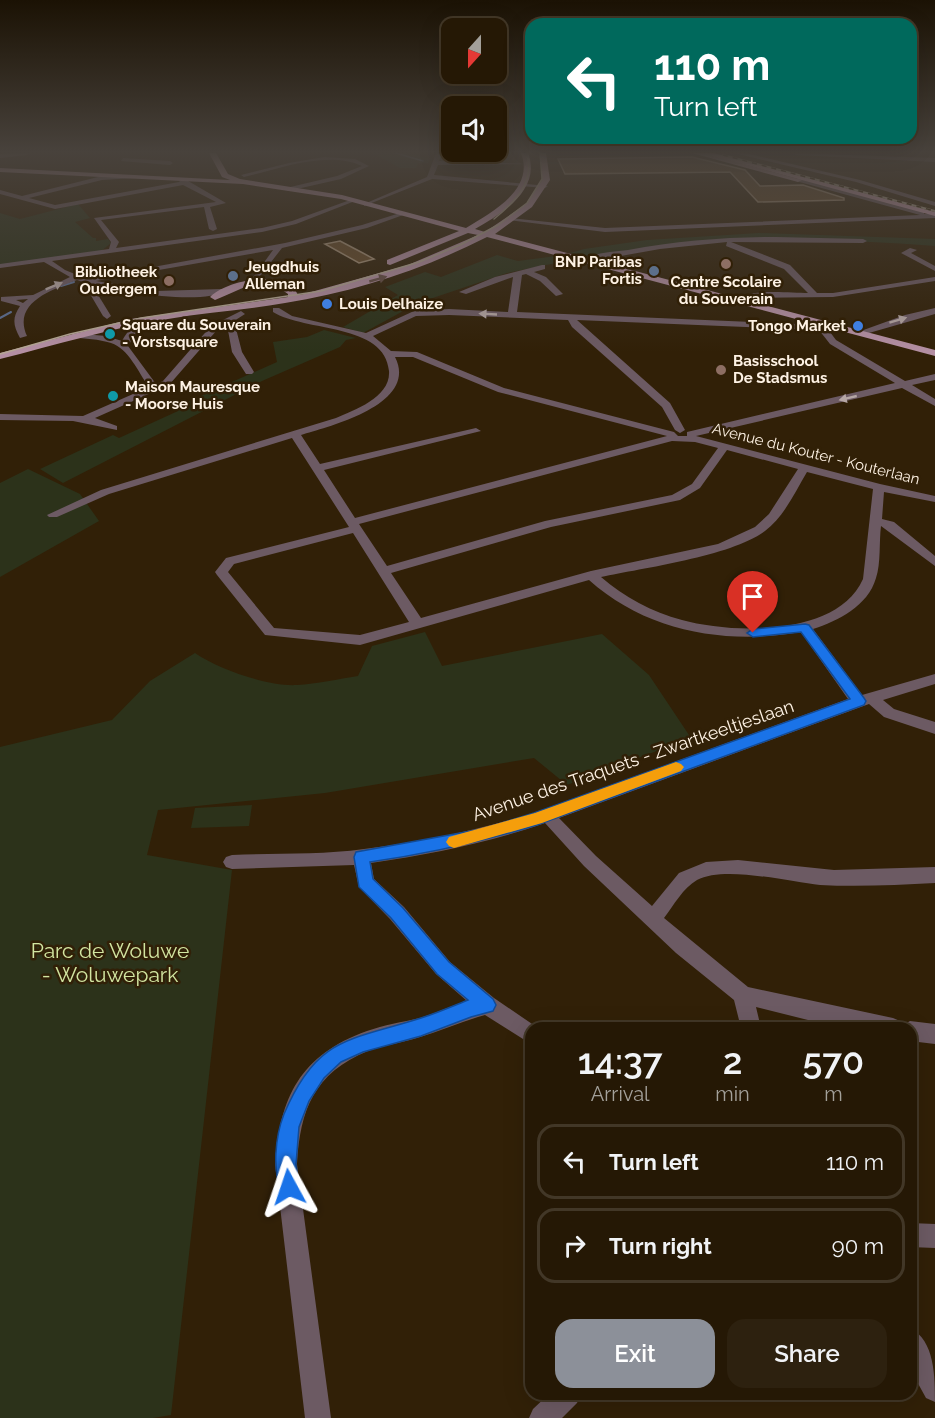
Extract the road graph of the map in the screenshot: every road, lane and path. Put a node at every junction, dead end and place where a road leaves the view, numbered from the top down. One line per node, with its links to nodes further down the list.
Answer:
1 (96, 219): 17 (street)
2 (210, 219): 9 (street)
3 (304, 219): 10 (street)
4 (387, 219): 15 (street)
5 (423, 219): 11 (main road)
6 (484, 219): 11 (main road)
7 (859, 219): 8 (street)
8 (510, 220): 12 (main road)
9 (213, 229)
10 (262, 230): 15 (street); 17 (street)
11 (465, 230): 12 (main road); 21 (main road)
12 (487, 234): 18 (main road); 38 (main road, one-way to 12)
13 (863, 241): 14 (street)
14 (720, 242): 18 (street); 35 (street)
15 (278, 248): 27 (street); 28 (street)
16 (913, 250): 23 (street)
17 (111, 252): 19 (street)
18 (587, 260): 39 (main road)
19 (47, 261): 20 (street); 27 (street)
20 (0, 266)
21 (376, 267)
22 (542, 267): 24 (street)
23 (935, 269)
24 (527, 271): 25 (street); 33 (street)
25 (518, 273): 32 (street); 45 (street)
26 (935, 278): 30 (street); 35 (street)
27 (82, 279): 34 (street); 36 (street, one-way to 27); 46 (street)
28 (253, 283): 31 (main road); 37 (main road)
29 (300, 285): 31 (main road)
30 (847, 285)
31 (287, 288): 37 (main road); 38 (main road)
32 (463, 292)
33 (559, 294)
34 (164, 295): 37 (street); 41 (street)
35 (815, 295): 39 (street)
36 (31, 296): 40 (street); 40 (street)
37 (218, 299): 38 (main road); 41 (main road); 44 (main road); 48 (main road)
38 (293, 299): 42 (main road)
39 (740, 300): 51 (main road)
40 (19, 304): 53 (street)
41 (172, 304): 46 (main road)
42 (276, 310): 44 (main road); 55 (street)
43 (935, 311): 52 (street, one-way to 43)
44 (241, 314): 50 (street)
45 (512, 315): 47 (street); 55 (street, one-way to 55)
46 (107, 316): 49 (main road)
47 (571, 317): 51 (street); 71 (street)
48 (150, 319): 54 (main road); 57 (street)
49 (86, 321)
50 (230, 321): 61 (street); 64 (street)
51 (825, 326): 52 (main road); 63 (street)
52 (862, 332): 58 (main road)
53 (28, 335): 56 (main road)
54 (75, 335): 57 (street); 60 (main road)
55 (365, 337): 59 (street)
56 (11, 340)
57 (125, 344): 64 (street)
58 (935, 353)
59 (392, 354): 70 (street); 71 (street)
60 (0, 356)
61 (249, 372)
62 (935, 377): 63 (street)
63 (905, 386): 65 (street); 72 (street, one-way to 72)
64 (155, 387): 67 (street)
65 (935, 404)
66 (0, 417): 67 (street)
67 (85, 419): 68 (street)
68 (113, 428)
69 (476, 431): 74 (street)
70 (295, 434): 74 (street); 78 (street)
71 (674, 434): 72 (street); 80 (street)
72 (691, 436): 73 (street, Avenue du Kouter - Kouterlaan)
73 (723, 448): 75 (street, Avenue du Kouter - Kouterlaan); 82 (street)
74 (317, 468): 80 (street)
75 (804, 468): 76 (street, Avenue du Kouter - Kouterlaan); 83 (street)
76 (879, 488): 77 (street, Avenue du Kouter - Kouterlaan); 79 (street)
77 (935, 499)
78 (53, 515)
79 (876, 521): 81 (street); 85 (street)
80 (354, 525): 82 (street); 84 (street)
81 (935, 562)
82 (385, 571): 84 (street)
83 (591, 575): 84 (street); 85 (street)
84 (417, 623)
85 (805, 628): 87 (street)
86 (935, 679): 87 (street, Avenue des Traquets - Zwartkeeltjeslaan)
87 (865, 699): 88 (street); 89 (street, Avenue des Traquets - Zwartkeeltjeslaan)
88 (935, 728)
89 (548, 814): 90 (street, Avenue des Traquets - Zwartkeeltjeslaan); 93 (street)
90 (362, 857): 91 (street, Avenue des Traquets - Zwartkeeltjeslaan); 95 (street)
91 (232, 862)
92 (935, 875): 93 (street)
93 (652, 918): 94 (street)
94 (743, 995): 96 (street); 97 (street)
95 (487, 1005): 98 (street); 106 (street)
96 (750, 1022)
97 (862, 1022)
98 (525, 1030)
99 (917, 1031): 100 (street)
100 (935, 1034)
101 (917, 1235): 102 (street)
102 (935, 1236)
103 (917, 1354): 104 (street)
104 (935, 1389)
105 (562, 1400): 107 (street)
106 (318, 1418)
107 (542, 1418)

